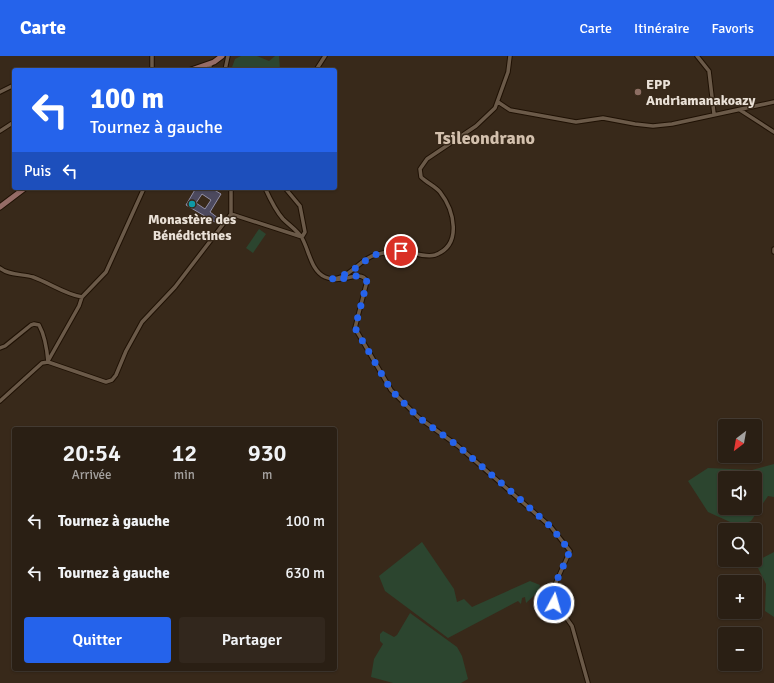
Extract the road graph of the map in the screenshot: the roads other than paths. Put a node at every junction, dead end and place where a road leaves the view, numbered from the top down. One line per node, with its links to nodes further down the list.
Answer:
1 (152, 56): 8 (street)
2 (222, 56): 7 (street)
3 (228, 56): 11 (street)
4 (324, 56): 12 (street)
5 (510, 56): 15 (street)
6 (696, 56): 18 (street)
7 (214, 62): 9 (street); 10 (street)
8 (152, 68)
9 (197, 68)
10 (209, 68)
11 (226, 68)
12 (317, 68)
13 (12, 86): 14 (street)
14 (0, 92)
15 (498, 102): 18 (street); 31 (street)
16 (774, 102): 17 (street)
17 (740, 110): 18 (street); 21 (street)
18 (714, 114)
19 (12, 123): 20 (street)
20 (0, 131)
21 (774, 132)
22 (22, 190): 27 (street)
23 (143, 190): 32 (street)
24 (231, 190): 28 (street)
25 (266, 190): 29 (street)
26 (287, 190): 29 (street)
27 (0, 206)
28 (231, 214): 29 (street); 34 (street)
29 (302, 237): 31 (street)
30 (0, 268): 32 (street)
31 (332, 279): 36 (street)
32 (82, 297): 34 (street)
33 (0, 348): 34 (street)
34 (48, 362): 35 (street)
35 (0, 401)
36 (588, 683)

